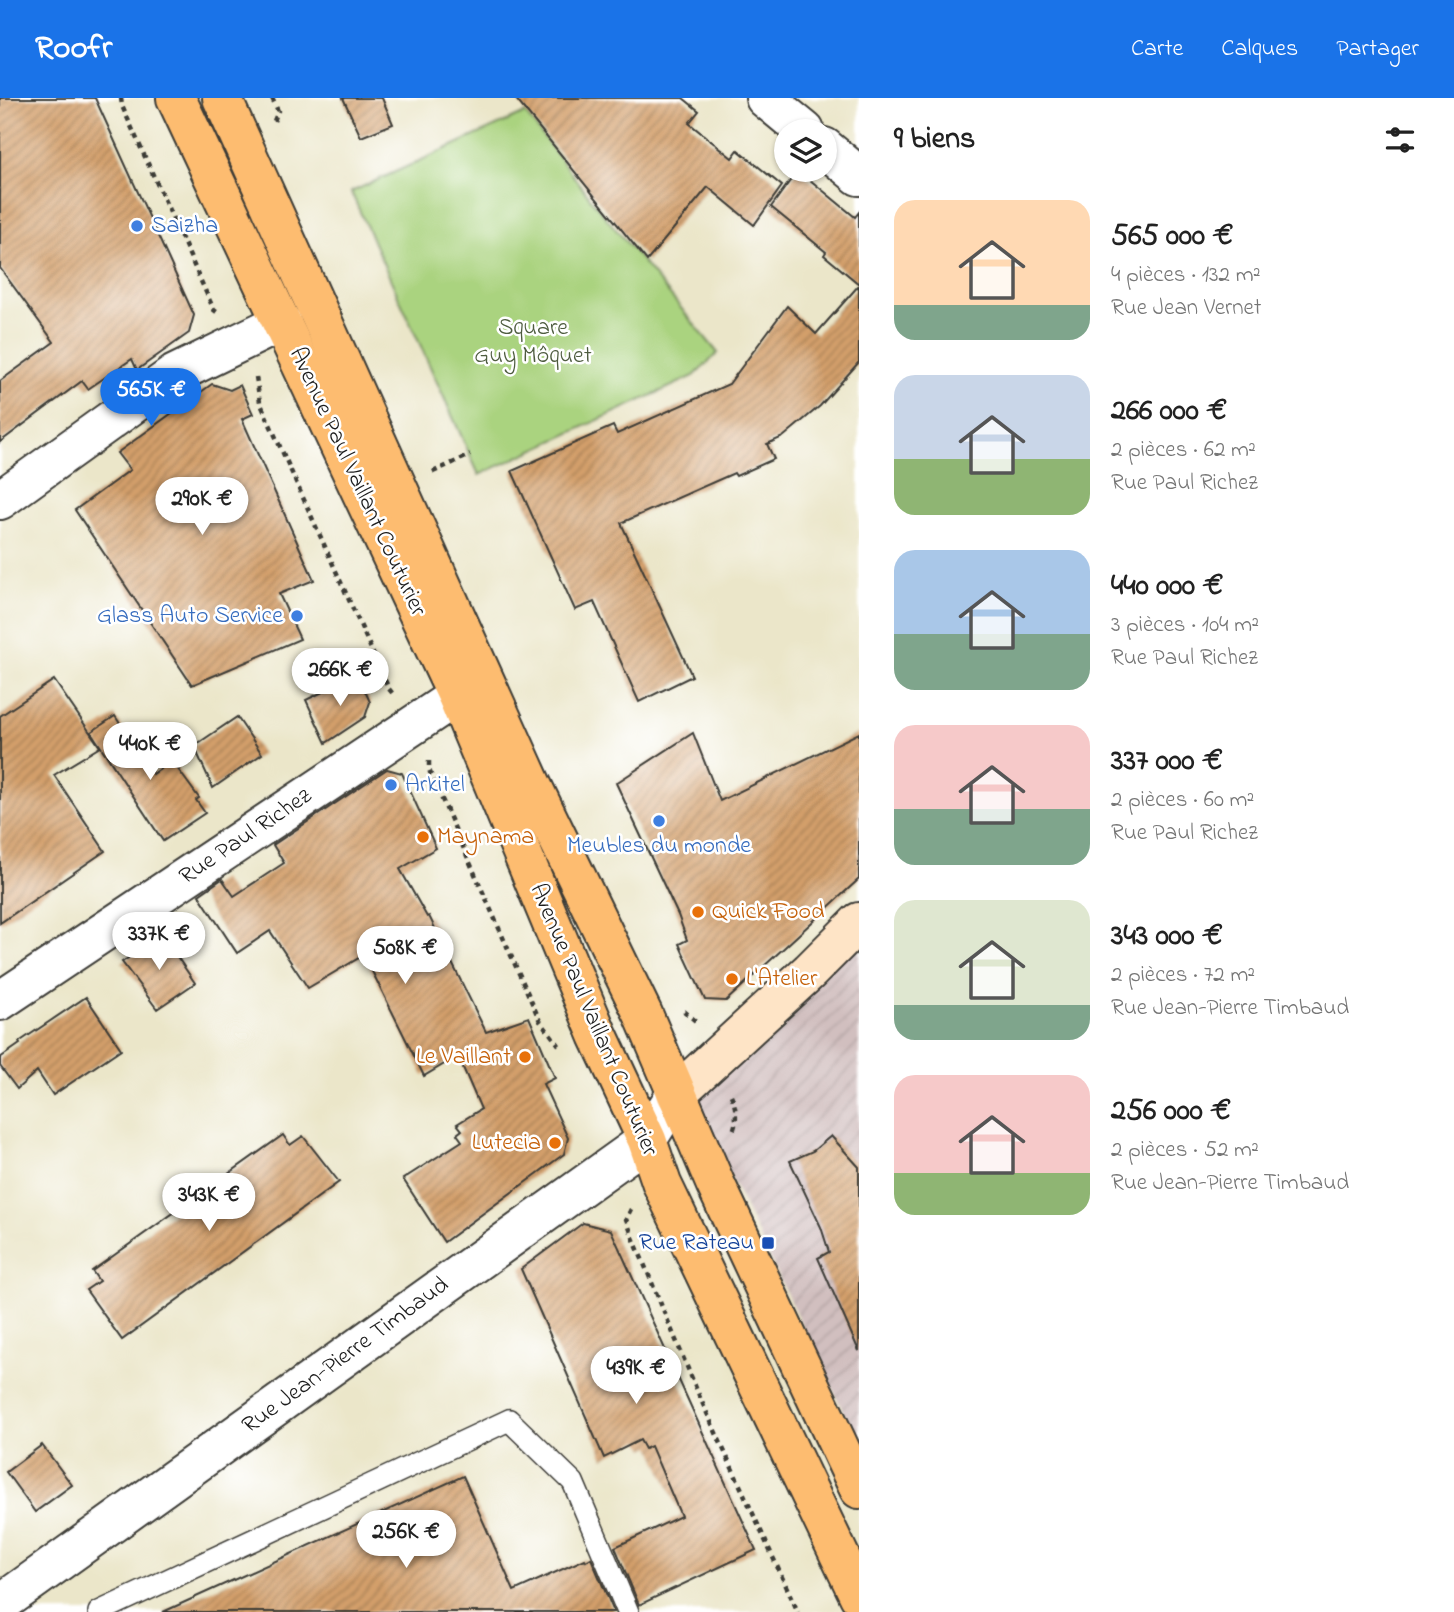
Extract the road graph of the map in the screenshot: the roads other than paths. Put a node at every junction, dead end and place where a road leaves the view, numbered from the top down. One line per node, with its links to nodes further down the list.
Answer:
1 (176, 98): 5 (main road, Avenue Paul Vaillant Couturier)
2 (222, 98): 10 (main road, Avenue Paul Vaillant Couturier)
3 (837, 158): 4 (street)
4 (859, 177)
5 (282, 322): 6 (street); 7 (main road, Avenue Paul Vaillant Couturier)
6 (0, 500)
7 (457, 696): 9 (street, Rue Paul Richez); 11 (main road, Avenue Paul Vaillant Couturier)
8 (859, 922): 10 (street)
9 (0, 1000)
10 (676, 1094): 11 (street, Rue Jean-Pierre Timbaud); 12 (main road, Avenue Paul Vaillant Couturier)
11 (647, 1140): 13 (main road, Avenue Paul Vaillant Couturier); 14 (street, Rue Jean-Pierre Timbaud)
12 (859, 1489)
13 (859, 1596)
14 (0, 1604)
15 (99, 1612): 16 (lane)
16 (628, 1612)

